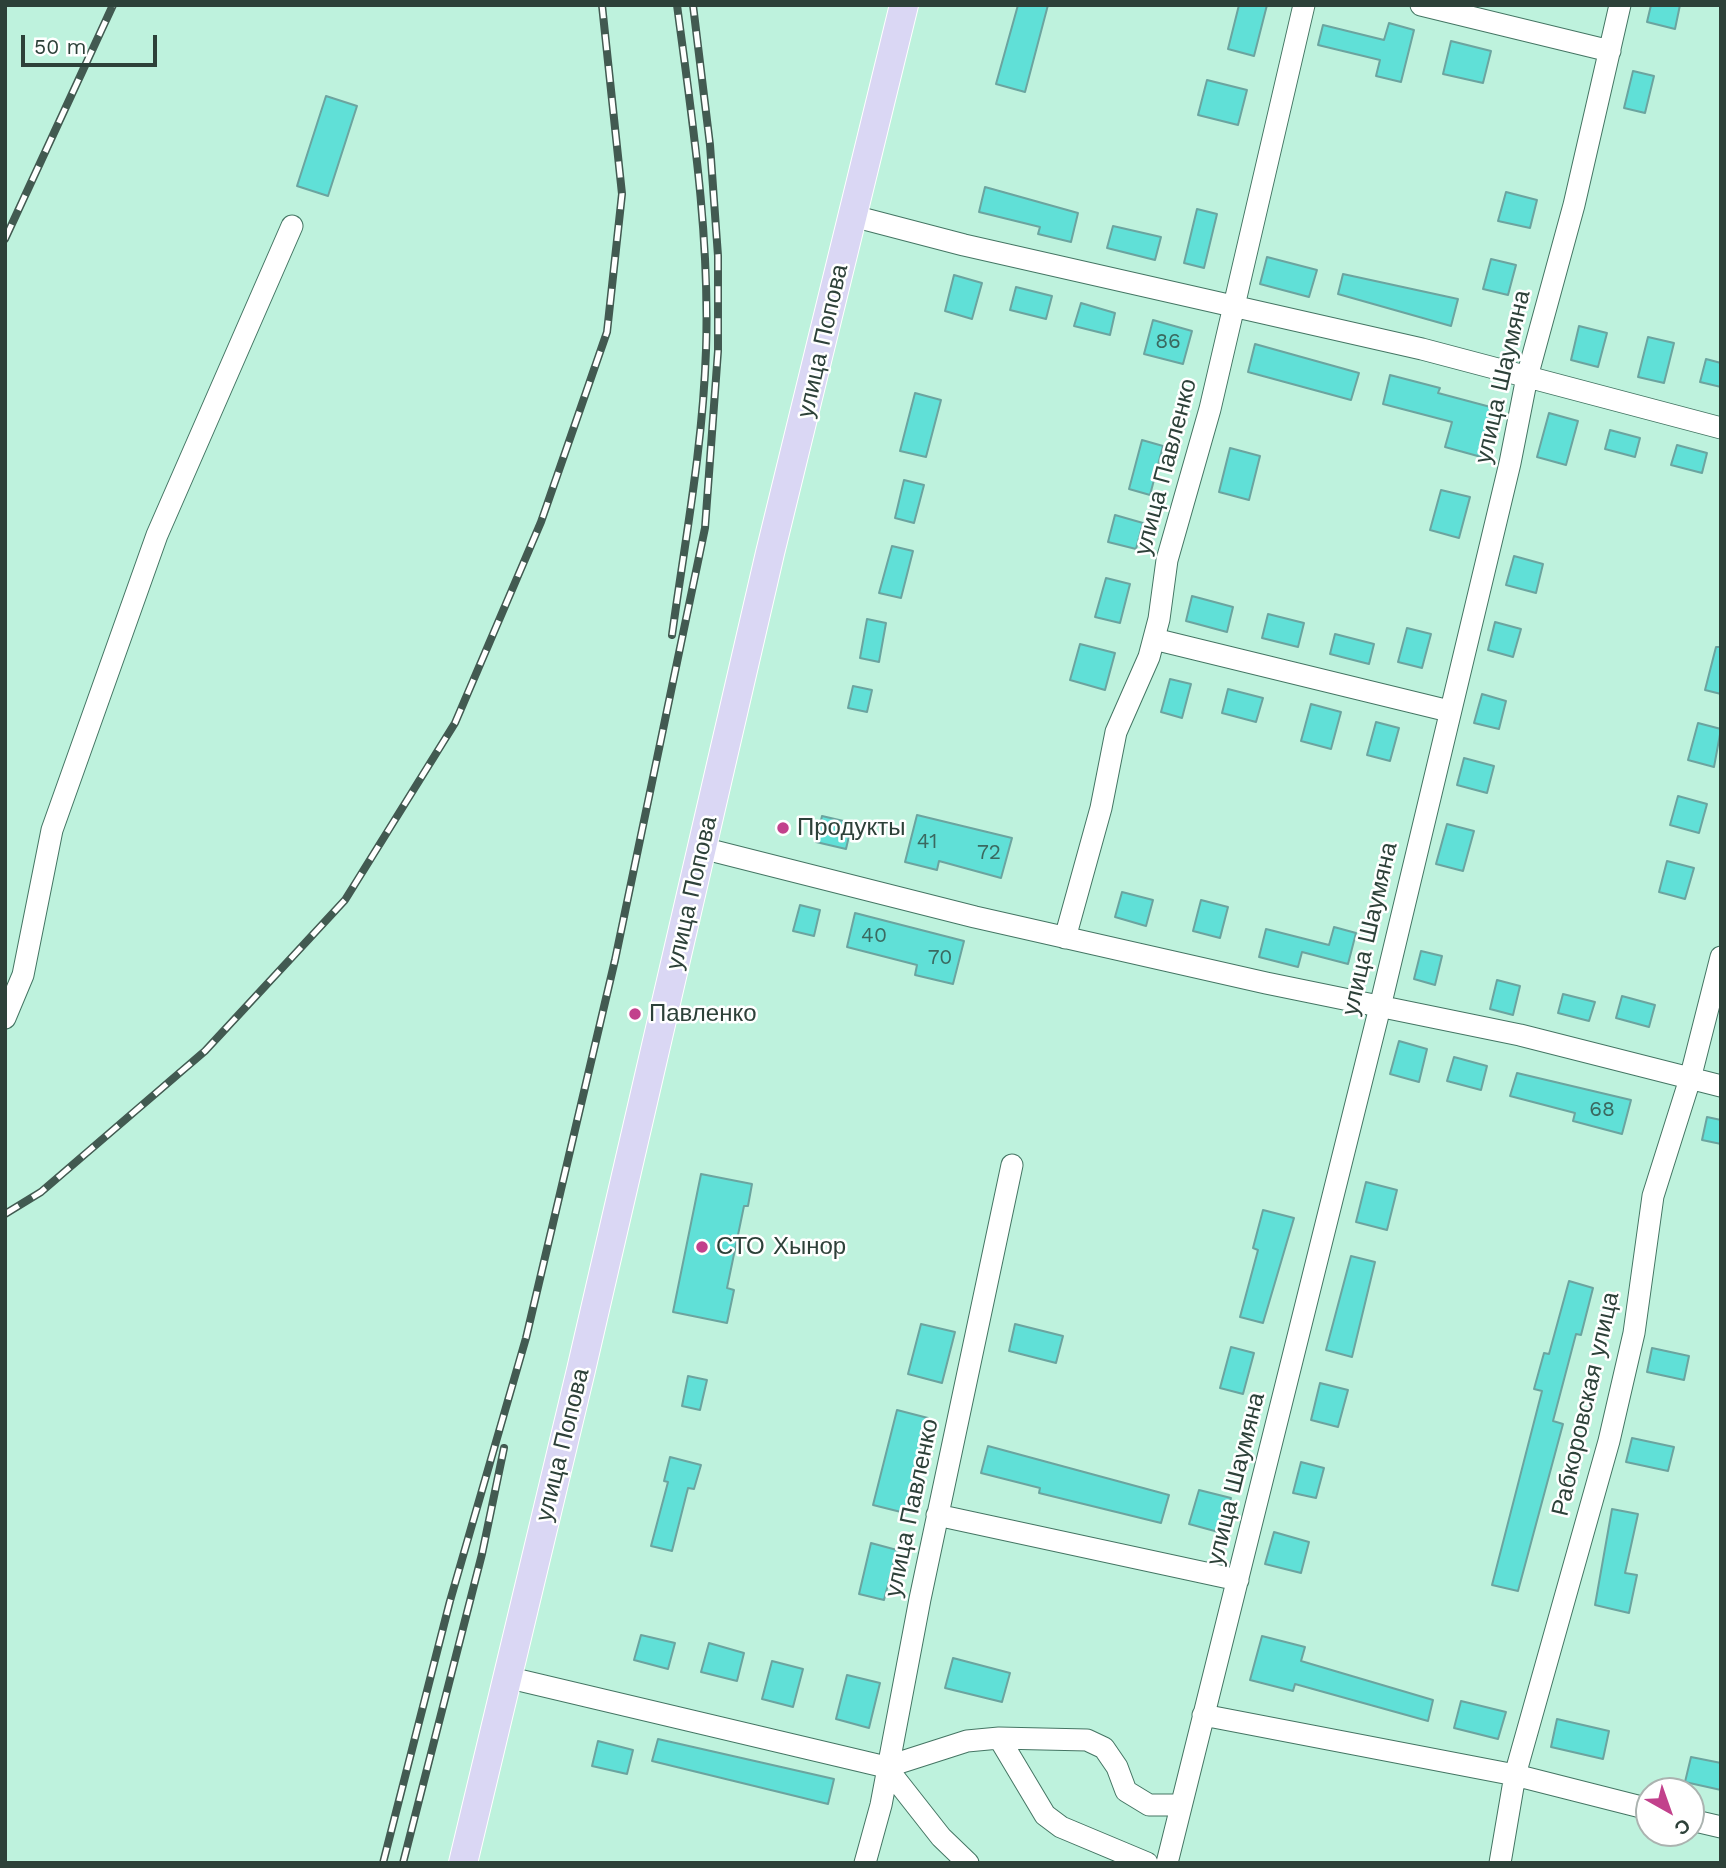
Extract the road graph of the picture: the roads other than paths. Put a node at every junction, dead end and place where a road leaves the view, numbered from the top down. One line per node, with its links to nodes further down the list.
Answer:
1 (904, 5): 6 (main road, улица Попова)
2 (1304, 5): 8 (street, улица Павленко)
3 (1421, 5): 5 (street)
4 (1620, 5): 5 (street, улица Шаумяна)
5 (1610, 51): 9 (street, улица Шаумяна)
6 (853, 216): 8 (street); 13 (main road, улица Попова)
7 (292, 226): 17 (street)
8 (1232, 305): 9 (street); 11 (street, улица Павленко)
9 (1527, 377): 10 (street); 12 (street, улица Шаумяна)
10 (1721, 428)
11 (1154, 639): 12 (street); 14 (street, улица Павленко)
12 (1449, 711): 16 (street, улица Шаумяна)
13 (702, 848): 14 (street); 23 (main road, улица Попова)
14 (1065, 938): 16 (street)
15 (1721, 957): 18 (street, Рабкоровская улица)
16 (1380, 1007): 18 (street); 22 (street, улица Шаумяна)
17 (5, 1018)
18 (1690, 1079): 19 (street); 27 (street, Рабкоровская улица)
19 (1721, 1087)
20 (1012, 1165): 21 (street, улица Павленко)
21 (937, 1515): 22 (street); 26 (street, улица Павленко)
22 (1238, 1580): 24 (street, улица Шаумяна)
23 (506, 1677): 26 (street); 30 (main road, улица Попова)
24 (1203, 1715): 27 (street); 28 (street, улица Шаумяна)
25 (999, 1738): 26 (street); 28 (street); 33 (street)
26 (886, 1767): 31 (street, улица Павленко); 32 (street)
27 (1515, 1775): 29 (street); 35 (street, Рабкоровская улица)
28 (1180, 1805): 34 (street, улица Шаумяна)
29 (1635, 1805)
30 (463, 1863)
31 (865, 1863)
32 (968, 1863)
33 (1147, 1863)
34 (1167, 1863)
35 (1500, 1863)

